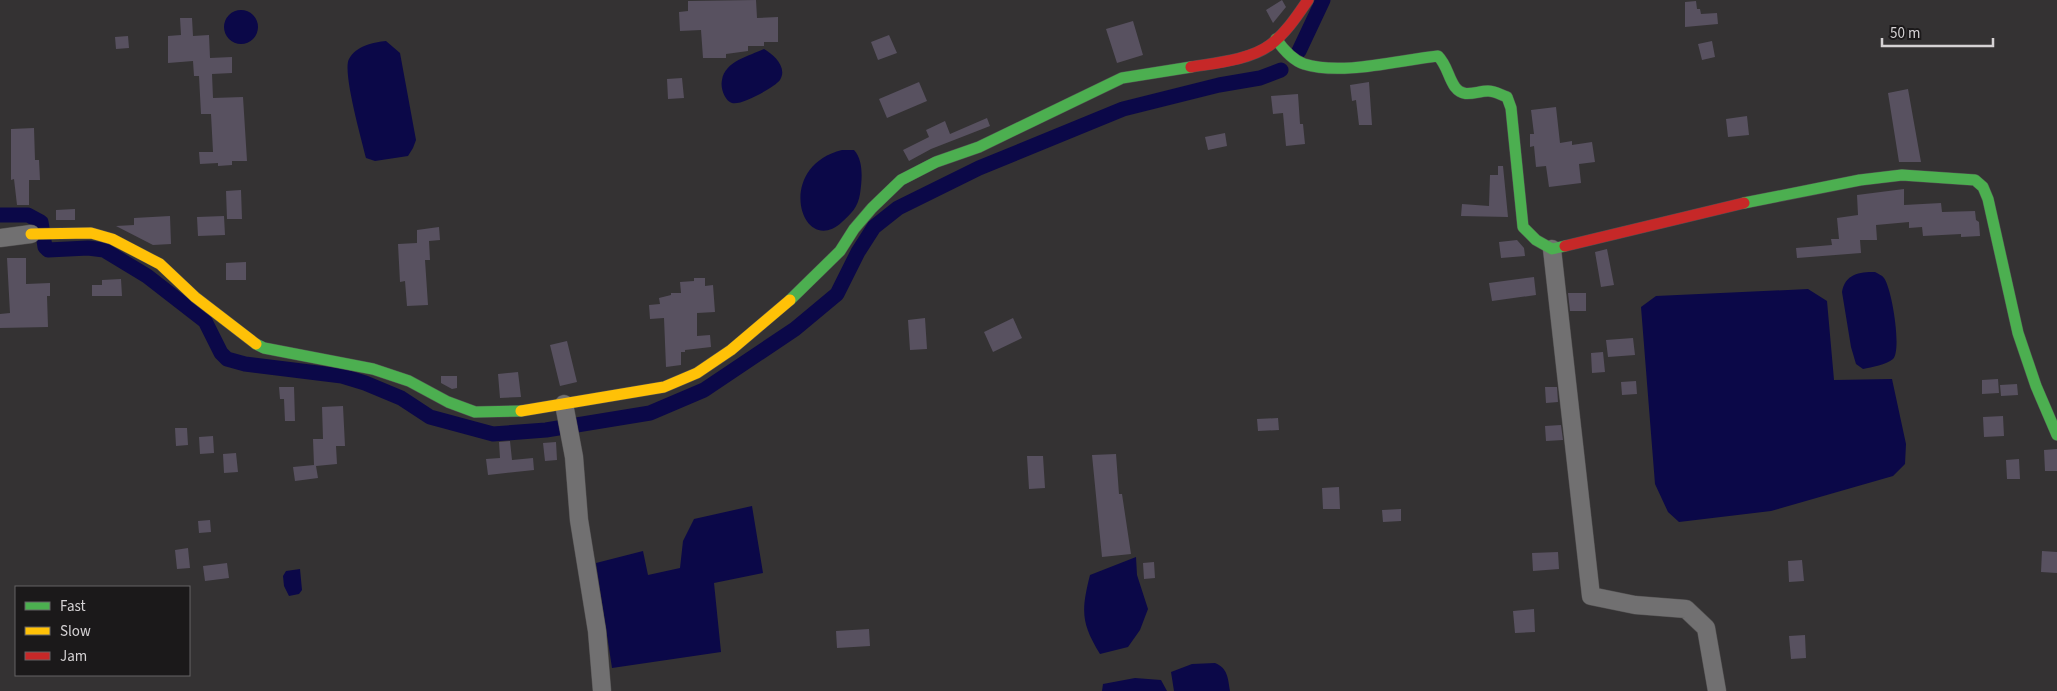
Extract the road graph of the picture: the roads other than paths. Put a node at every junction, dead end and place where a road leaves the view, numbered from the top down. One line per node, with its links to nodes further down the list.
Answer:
1 (1308, 0): 2 (street)
2 (1276, 39): 5 (street); 6 (street)
3 (31, 234): 4 (street); 6 (street)
4 (0, 238)
5 (1552, 249): 7 (street); 9 (street)
6 (564, 404): 8 (street)
7 (2057, 435)
8 (602, 691)
9 (1717, 691)

